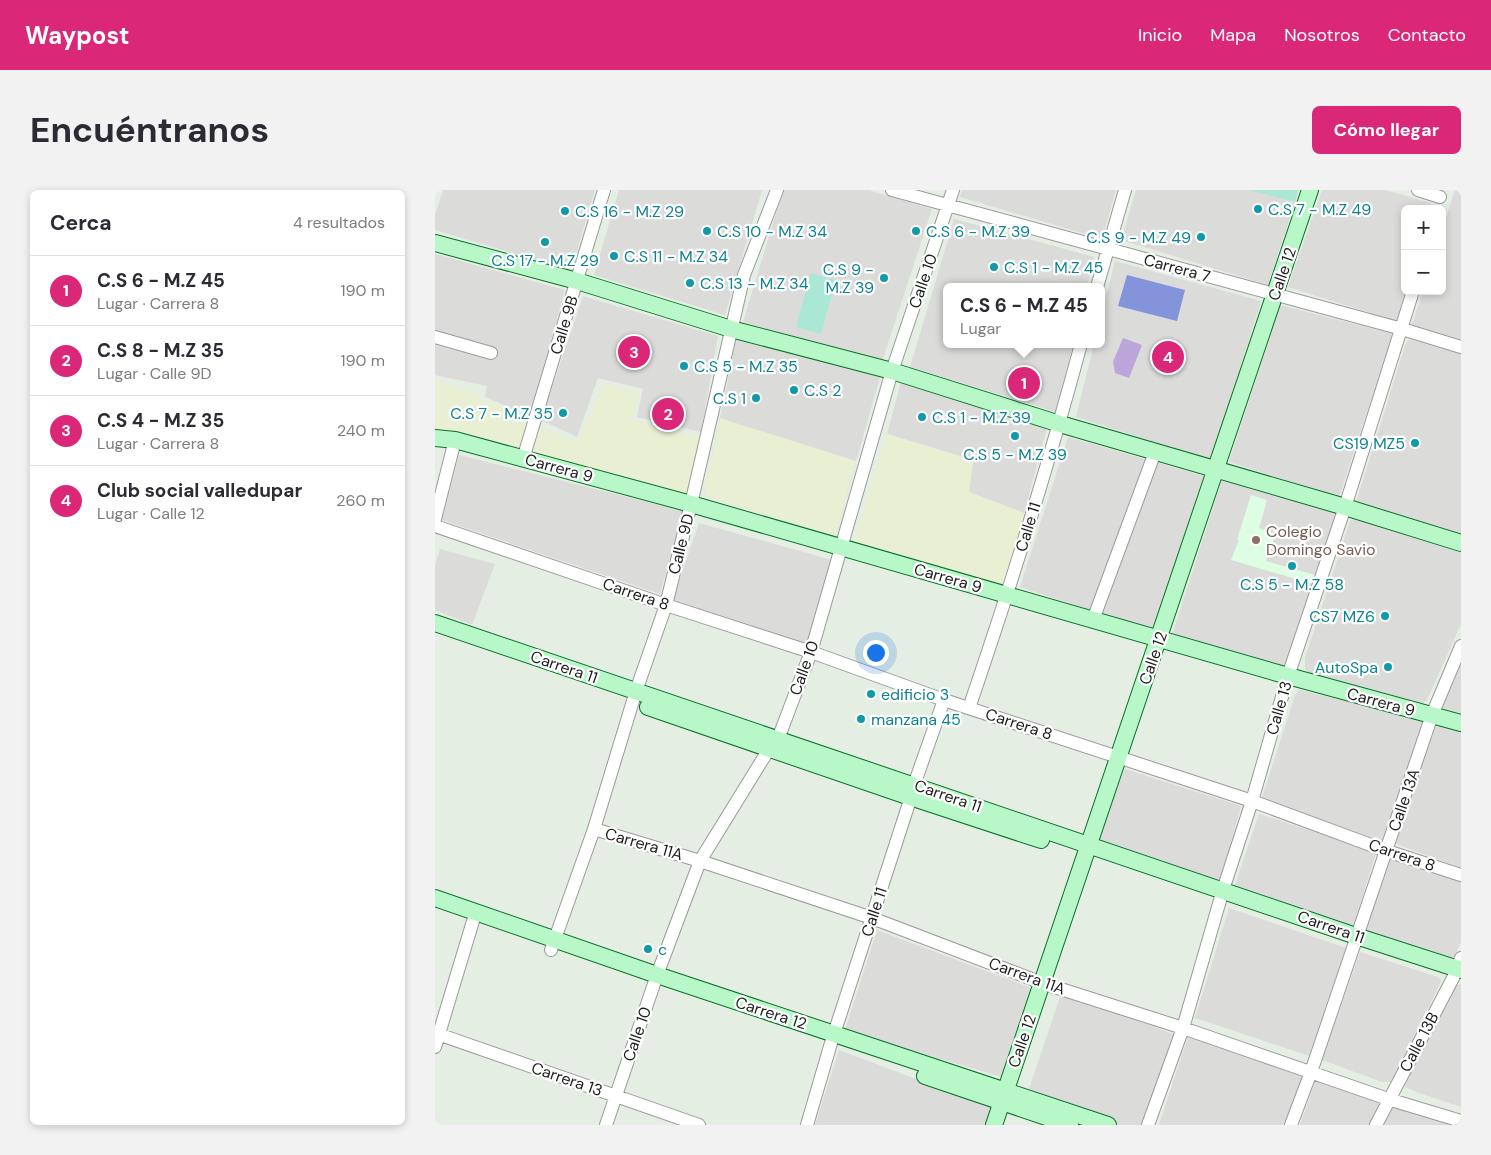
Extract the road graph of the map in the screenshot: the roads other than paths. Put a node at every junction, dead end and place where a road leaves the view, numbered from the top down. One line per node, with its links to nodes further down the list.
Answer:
1 (604, 190): 12 (street, Calle 9B)
2 (777, 190): 16 (street, Calle 9D)
3 (892, 190): 9 (street, Carrera 7)
4 (953, 190): 9 (street, Calle 10)
5 (1125, 190): 11 (street)
6 (1310, 190): 14 (street, Calle 12)
7 (1417, 190): 8 (street)
8 (1439, 198)
9 (948, 206): 11 (street, Carrera 7); 22 (street, Calle 10)
10 (435, 243): 12 (street)
11 (1107, 249): 13 (street); 14 (street, Carrera 7)
12 (577, 281): 16 (street); 27 (street, Calle 9B)
13 (1098, 283)
14 (1275, 295): 17 (street, Carrera 7); 28 (street, Calle 12)
15 (1412, 295): 17 (street, Calle 13)
16 (731, 329): 22 (street); 29 (street, Calle 9D)
17 (1402, 329): 19 (street, Carrera 7); 30 (street, Calle 13)
18 (435, 337): 21 (street)
19 (1461, 347)
20 (1080, 348): 23 (street, Calle 11)
21 (491, 353)
22 (892, 371): 23 (street); 34 (street, Calle 10)
23 (1060, 424): 26 (street); 35 (street, Calle 11)
24 (435, 438): 25 (street, Carrera 9)
25 (455, 440): 27 (street, Carrera 9); 31 (street)
26 (1155, 452): 28 (street); 37 (street)
27 (523, 459): 29 (street, Carrera 9)
28 (1215, 470): 30 (street); 40 (street, Calle 12)
29 (691, 504): 34 (street, Carrera 9); 36 (street, Calle 9D)
30 (1345, 506): 33 (street); 43 (street, Calle 13)
31 (435, 518)
32 (435, 526): 36 (street, Carrera 8)
33 (1461, 544)
34 (841, 547): 35 (street, Carrera 9); 42 (street, Calle 10)
35 (1008, 596): 37 (street, Carrera 9); 46 (street, Calle 11)
36 (666, 605): 42 (street, Carrera 8); 44 (street, Calle 9D)
37 (1093, 620): 40 (street, Carrera 9)
38 (435, 624): 44 (street, Carrera 11)
39 (435, 635): 44 (street, Carrera 11)
40 (1159, 639): 43 (street, Carrera 9); 50 (street, Calle 12)
41 (1461, 646): 47 (street, Calle 13A)
42 (811, 652): 45 (street, Carrera 8); 49 (street, Calle 10)
43 (1288, 676): 47 (street, Carrera 9); 52 (street, Calle 13)
44 (635, 696): 49 (street, Carrera 11); 53 (street, Calle 9D)
45 (944, 700): 46 (street, Carrera 8); 51 (street, Calle 11)
46 (969, 708): 50 (street, Carrera 8)
47 (1432, 715): 48 (street, Carrera 9); 55 (street, Calle 13A)
48 (1461, 723)
49 (773, 744): 51 (street, Carrera 11); 56 (street, Calle 10)
50 (1119, 756): 52 (street, Carrera 8); 54 (street, Calle 12)
51 (913, 791): 54 (street, Carrera 11); 61 (street, Calle 11)
52 (1252, 801): 55 (street, Carrera 8); 58 (street, Calle 13)
53 (594, 829): 56 (street, Carrera 11A); 64 (street, Calle 9D)
54 (1087, 849): 58 (street, Carrera 11); 67 (street, Calle 12)
55 (1387, 851): 57 (street, Carrera 8); 63 (street, Calle 13A)
56 (700, 860): 61 (street, Carrera 11A); 66 (street, Calle 10)
57 (1461, 875)
58 (1222, 895): 63 (street, Carrera 11); 68 (street, Calle 13)
59 (435, 898): 64 (street, Carrera 12)
60 (435, 909): 62 (street, Carrera 12)
61 (872, 918): 67 (street, Carrera 11A); 70 (street, Calle 11)
62 (473, 922): 64 (street, Carrera 12); 69 (street)
63 (1355, 941): 65 (street, Carrera 11); 72 (street, Calle 13A)
64 (552, 944): 66 (street, Carrera 12)
65 (1459, 971): 75 (street, Calle 13B)
66 (655, 980): 70 (street, Carrera 12); 73 (street, Calle 10)
67 (1042, 982): 68 (street, Carrera 11A); 74 (street, Calle 12)
68 (1183, 1028): 72 (street, Carrera 11A); 83 (street, Calle 13)
69 (437, 1034): 71 (street); 73 (street, Carrera 13)
70 (833, 1038): 74 (street, Carrera 12); 79 (street, Calle 11)
71 (435, 1047)
72 (1311, 1072): 75 (street, Carrera 11A); 84 (street, Calle 13A)
73 (616, 1096): 77 (street, Calle 10); 78 (street, Carrera 13)
74 (1004, 1097): 80 (street, Calle 12); 81 (street, Carrera 12); 82 (street, Carrera 12)
75 (1388, 1099): 76 (street, Carrera 11A); 85 (street, Calle 13B)
76 (1461, 1121)
77 (606, 1125)
78 (699, 1125)
79 (807, 1125)
80 (994, 1125)
81 (1070, 1125)
82 (1108, 1125)
83 (1148, 1125)
84 (1291, 1125)
85 (1376, 1125)

